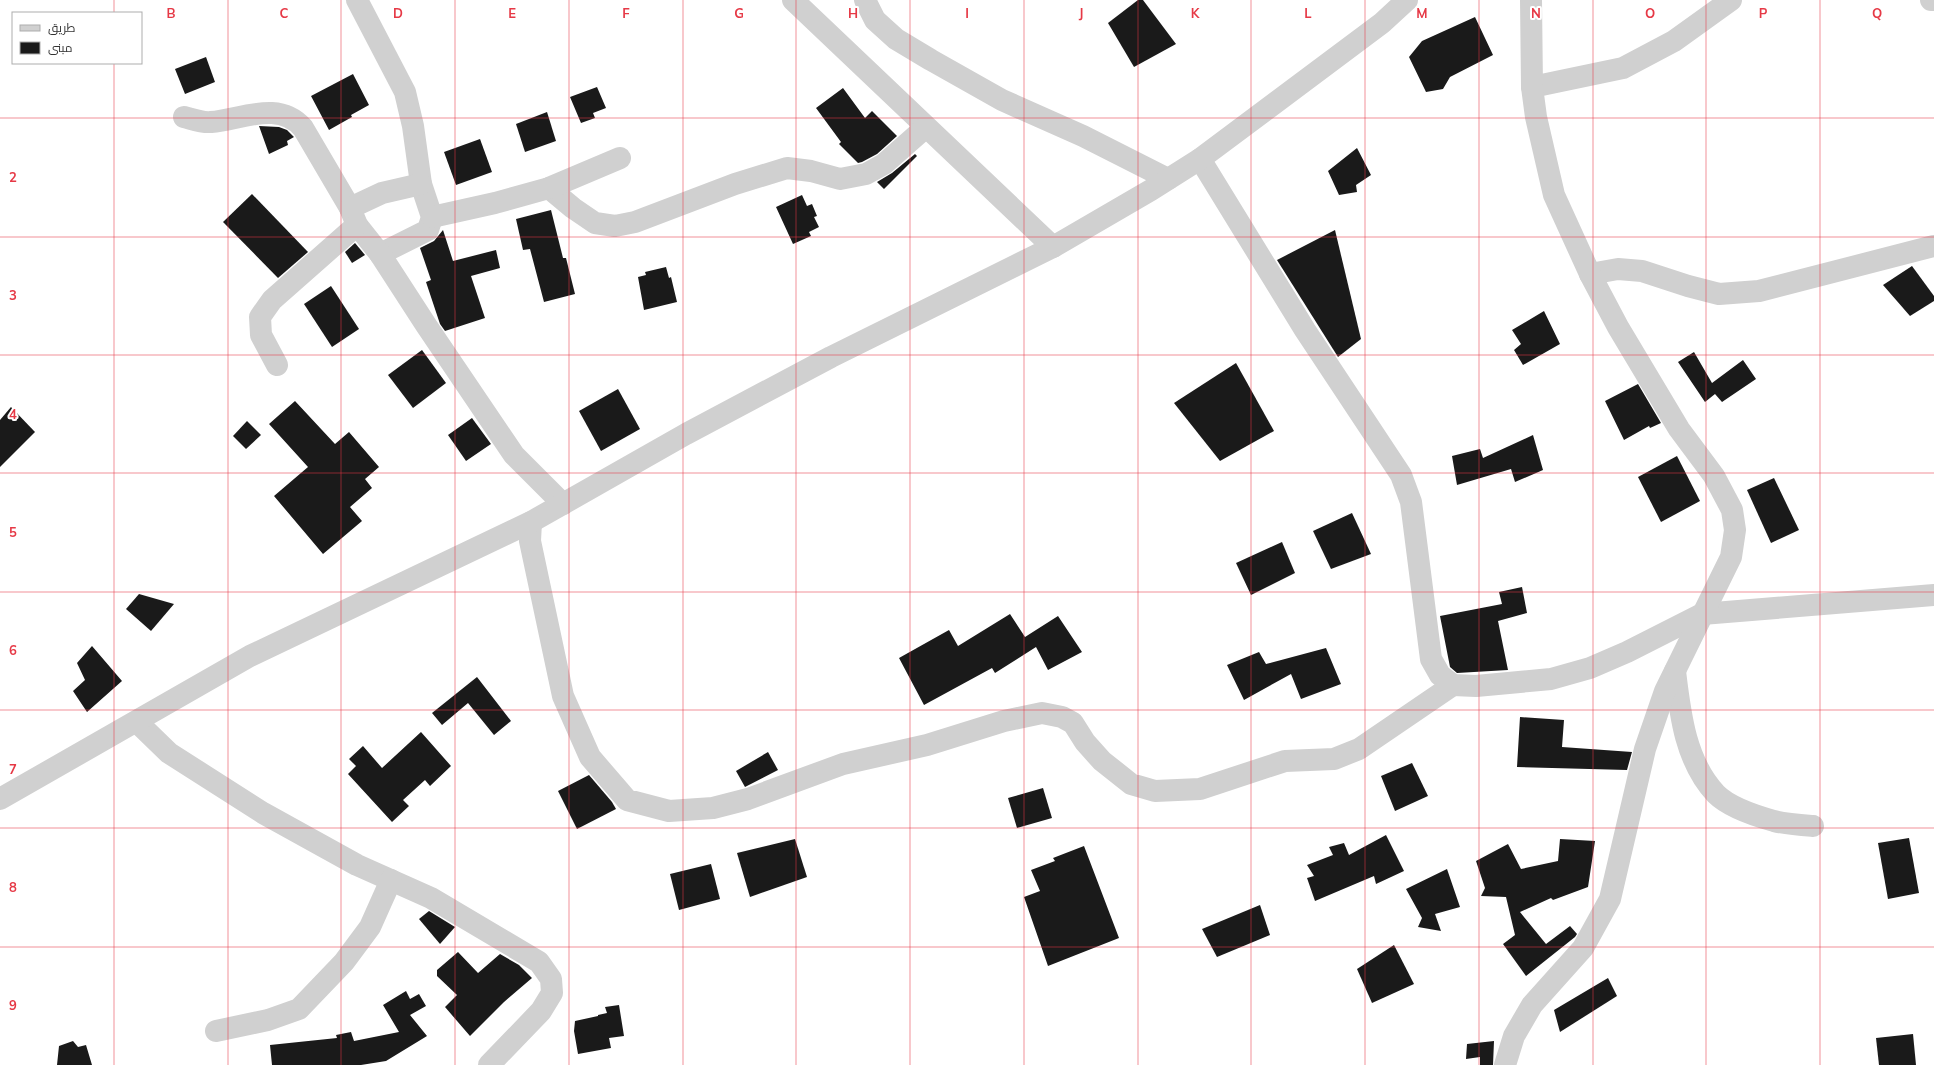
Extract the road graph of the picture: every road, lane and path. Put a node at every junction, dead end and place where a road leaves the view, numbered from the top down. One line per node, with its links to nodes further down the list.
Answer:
1 (357, 0): 13 (street)
2 (793, 0): 9 (street)
3 (865, 0): 12 (street)
4 (1407, 0): 11 (street)
5 (1531, 0): 7 (street)
6 (1731, 0): 7 (street)
7 (1532, 87): 20 (street)
8 (184, 117): 15 (street)
9 (926, 127): 14 (street); 18 (street)
10 (620, 158): 14 (street)
11 (1200, 159): 12 (street); 27 (street)
12 (1168, 180): 18 (street)
13 (421, 184): 15 (street); 16 (street)
14 (549, 188): 16 (street)
15 (354, 217): 19 (street); 21 (street)
16 (432, 217): 19 (street)
17 (1934, 246): 20 (street)
18 (1053, 247): 22 (street)
19 (380, 254): 22 (street)
20 (1590, 274): 25 (street)
21 (277, 365)
22 (563, 504): 23 (street)
23 (531, 522): 27 (street); 28 (street)
24 (1934, 595): 25 (street)
25 (1702, 614): 26 (street); 27 (street)
26 (1675, 670): 30 (street); 34 (street)
27 (1453, 685)
28 (137, 722): 29 (street); 31 (street)
29 (0, 799)
30 (1813, 826)
31 (391, 880): 32 (street); 33 (street)
32 (216, 1031)
33 (489, 1065)
34 (1505, 1065)

